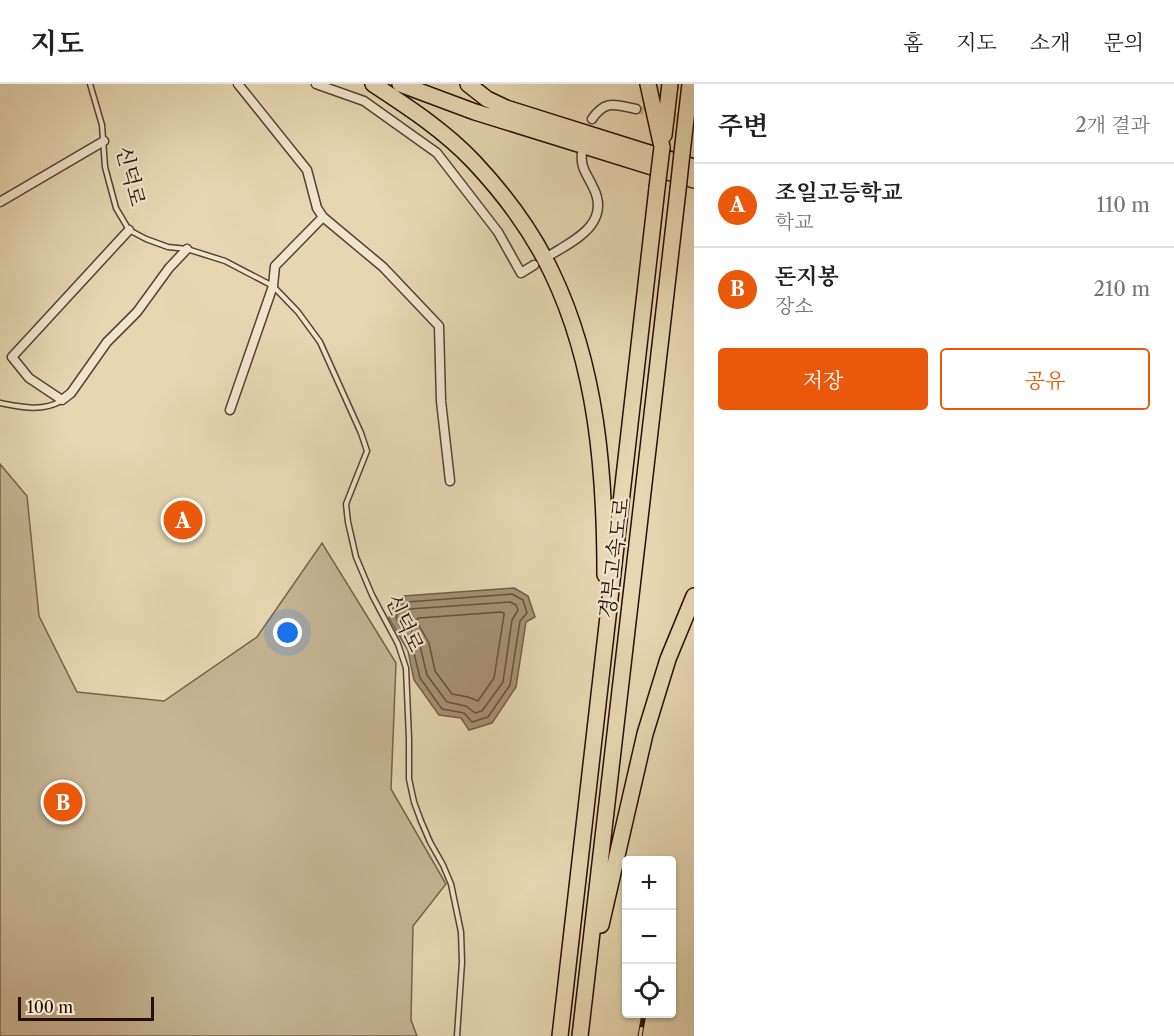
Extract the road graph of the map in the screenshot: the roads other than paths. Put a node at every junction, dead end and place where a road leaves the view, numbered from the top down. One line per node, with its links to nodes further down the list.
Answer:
1 (90, 84): 12 (lane, 신덕로)
2 (238, 84): 18 (street)
3 (316, 84): 22 (street)
4 (373, 84): 29 (highway)
5 (400, 84): 16 (highway)
6 (468, 84): 15 (highway)
7 (648, 84): 13 (highway)
8 (670, 84): 13 (highway, 경부고속도로)
9 (690, 84): 30 (highway, 경부고속도로, bridge)
10 (636, 109): 11 (street)
11 (592, 119)
12 (104, 141): 17 (street); 19 (lane, 신덕로)
13 (662, 147): 29 (highway, 경부고속도로, bridge)
14 (582, 152): 21 (street)
15 (694, 167)
16 (694, 180)
17 (0, 202)
18 (323, 217): 23 (street); 27 (street)
19 (129, 230): 20 (lane, 신덕로); 24 (street)
20 (187, 249): 23 (lane, 신덕로); 24 (street)
21 (552, 254)
22 (534, 265)
23 (273, 286): 26 (street); 31 (lane, 신덕로)
24 (62, 400): 25 (lane)
25 (0, 403)
26 (230, 410)
27 (450, 481)
28 (694, 596): 30 (highway)
29 (603, 665): 32 (highway, 경부고속도로)
30 (584, 1004): 33 (highway, 경부고속도로)
31 (457, 1036)
32 (560, 1036)
33 (580, 1036)

